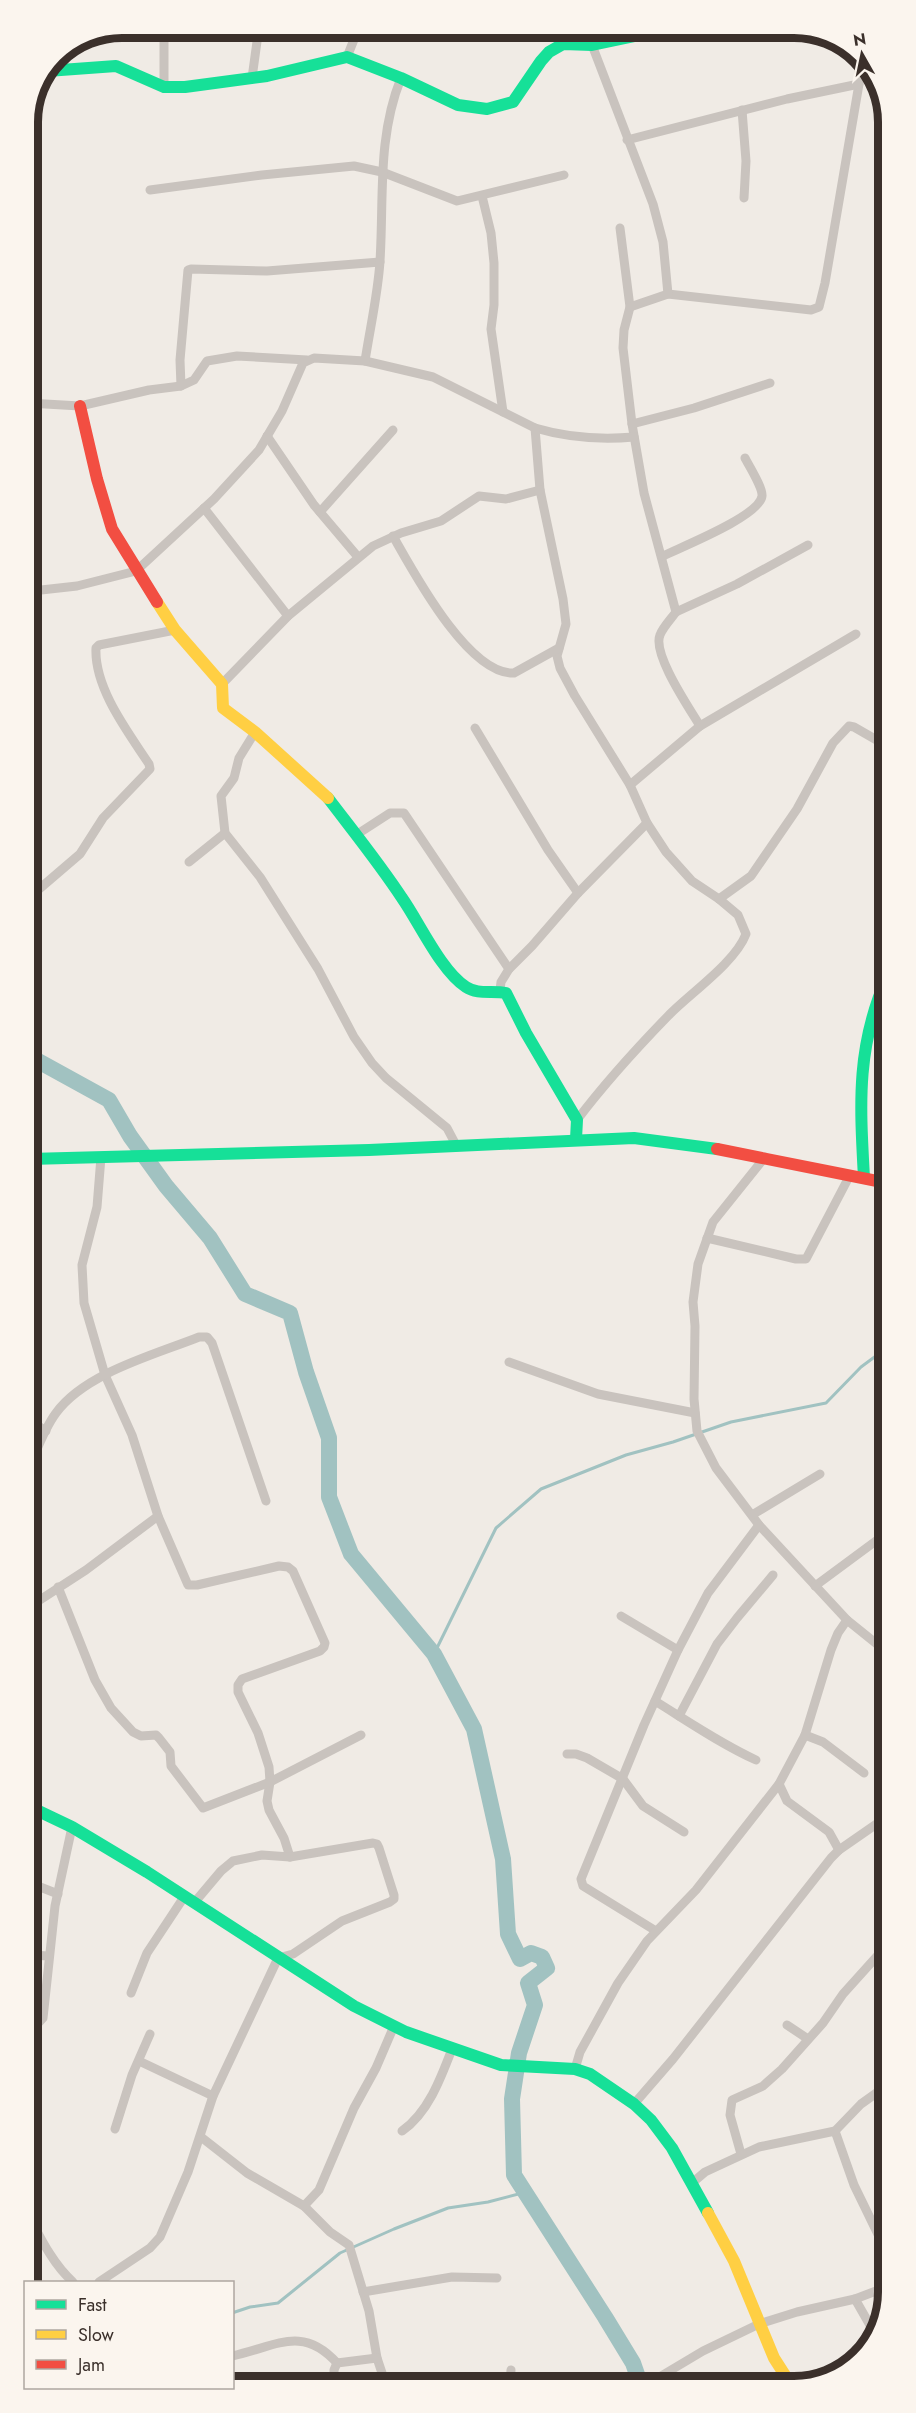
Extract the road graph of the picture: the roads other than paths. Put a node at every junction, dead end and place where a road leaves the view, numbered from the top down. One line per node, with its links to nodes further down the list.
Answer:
1 (164, 38): 13 (street)
2 (257, 38): 10 (street)
3 (355, 38): 8 (street)
4 (562, 38): 6 (street)
5 (625, 38): 7 (street)
6 (563, 44): 7 (street); 11 (street)
7 (592, 45): 15 (street)
8 (347, 57): 10 (street); 11 (street)
9 (55, 71): 13 (street)
10 (252, 78): 13 (street)
11 (400, 78): 16 (street)
12 (859, 84): 14 (street); 23 (street)
13 (164, 87)
14 (742, 110): 15 (street); 20 (street)
15 (627, 140): 23 (street)
16 (382, 172): 18 (street); 19 (street); 22 (street)
17 (564, 175): 19 (street)
18 (150, 190)
19 (482, 196): 31 (street)
20 (744, 198)
21 (620, 228): 24 (street)
22 (380, 262): 26 (street); 28 (street)
23 (668, 294): 24 (street)
24 (630, 307): 32 (street)
25 (307, 360): 26 (street); 28 (street); 35 (street)
26 (365, 361): 31 (street)
27 (770, 383): 32 (street)
28 (181, 386): 30 (street)
29 (38, 404): 30 (street)
30 (80, 406): 45 (street)
31 (503, 412): 33 (street)
32 (632, 424): 36 (street)
33 (535, 428): 36 (street); 38 (street)
34 (393, 430): 40 (street)
35 (267, 436): 39 (street); 40 (street)
36 (634, 437): 43 (street)
37 (745, 458): 43 (street)
38 (540, 490): 41 (street); 51 (street)
39 (204, 508): 45 (street); 48 (street)
40 (320, 512): 44 (street)
41 (393, 536): 44 (street); 51 (street)
42 (808, 545): 47 (street)
43 (663, 556): 47 (street)
44 (358, 557): 48 (street)
45 (136, 571): 46 (street); 49 (street)
46 (38, 588)
47 (676, 612): 53 (street)
48 (288, 616): 52 (street)
49 (175, 630): 52 (street); 62 (street)
50 (856, 634): 53 (street)
51 (559, 648): 57 (street)
52 (222, 684): 55 (street)
53 (700, 726): 57 (street)
54 (475, 728): 63 (street)
55 (255, 732): 59 (street); 60 (street)
56 (878, 741): 64 (street)
57 (630, 785): 58 (street)
58 (647, 823): 63 (street); 64 (street)
59 (225, 833): 61 (street); 70 (street)
60 (356, 835): 65 (street); 66 (street)
61 (189, 862)
62 (38, 890)
63 (578, 893): 65 (street)
64 (720, 899): 68 (street)
65 (509, 969): 66 (street)
66 (500, 990): 68 (street)
67 (878, 1000): 75 (street)
68 (577, 1120): 69 (street)
69 (576, 1139): 70 (street); 72 (street)
70 (456, 1145): 71 (street)
71 (101, 1157): 73 (street); 79 (street)
72 (765, 1157): 74 (street); 77 (street)
73 (38, 1160)
74 (850, 1175): 75 (street); 77 (street)
75 (864, 1178): 76 (street)
76 (878, 1181)
77 (707, 1238): 80 (street)
78 (509, 1362): 80 (street)
79 (105, 1375): 82 (street); 85 (street); 87 (street)
80 (696, 1422): 86 (street)
81 (38, 1426): 82 (street)
82 (46, 1431): 83 (street)
83 (38, 1448)
84 (820, 1474): 86 (street)
85 (266, 1501)
86 (752, 1515): 88 (street)
87 (158, 1516): 92 (street); 106 (street)
88 (759, 1525): 91 (street); 97 (street)
89 (878, 1539): 91 (street)
90 (773, 1575): 99 (street)
91 (815, 1586): 95 (street)
92 (58, 1587): 93 (street); 106 (street)
93 (38, 1601)
94 (621, 1616): 97 (street)
95 (847, 1620): 96 (street); 101 (street)
96 (878, 1645)
97 (678, 1650): 98 (street)
98 (655, 1701): 99 (street); 105 (street)
99 (680, 1716): 103 (street)
100 (361, 1735): 106 (street)
101 (805, 1735): 104 (street); 107 (street)
102 (567, 1754): 105 (street)
103 (756, 1760)
104 (864, 1773)
105 (623, 1779): 111 (street); 117 (street)
106 (270, 1782): 113 (street)
107 (779, 1784): 112 (street); 117 (street)
108 (38, 1812): 110 (street)
109 (878, 1823): 112 (street)
110 (72, 1827): 115 (street); 116 (street)
111 (684, 1832)
112 (839, 1850): 133 (street)
113 (290, 1857): 116 (street); 121 (street)
114 (38, 1885): 115 (street)
115 (58, 1894): 120 (street)
116 (189, 1900): 121 (street); 122 (street)
117 (656, 1931): 130 (street)
118 (38, 1955): 120 (street)
119 (878, 1955): 127 (street)
120 (49, 1956): 123 (street)
121 (278, 1958): 125 (street); 132 (street)
122 (131, 1993)
123 (38, 2023)
124 (787, 2025): 127 (street)
125 (394, 2026): 128 (street); 140 (street)
126 (150, 2034): 129 (street)
127 (808, 2039): 138 (street)
128 (452, 2049): 130 (street); 136 (street)
129 (139, 2061): 132 (street); 134 (street)
130 (574, 2069): 133 (street)
131 (878, 2092): 135 (street)
132 (213, 2096): 137 (street)
133 (634, 2104): 139 (street)
134 (115, 2129)
135 (835, 2131): 138 (street); 142 (street)
136 (402, 2132)
137 (201, 2137): 140 (street); 145 (street)
138 (741, 2154): 139 (street)
139 (692, 2183): 149 (street)
140 (304, 2206): 147 (street)
141 (38, 2233): 144 (street)
142 (878, 2234)
143 (497, 2278): 147 (street)
144 (71, 2281)
145 (102, 2281)
146 (878, 2290): 148 (street)
147 (363, 2292): 152 (street)
148 (855, 2299): 149 (street); 150 (street)
149 (759, 2324): 158 (street); 159 (street)
150 (871, 2327)
151 (234, 2355): 153 (street)
152 (377, 2358): 153 (street); 156 (street)
153 (337, 2363): 155 (street)
154 (511, 2370): 157 (street)
155 (334, 2375)
156 (383, 2375)
157 (511, 2376)
158 (661, 2376)
159 (786, 2376)

